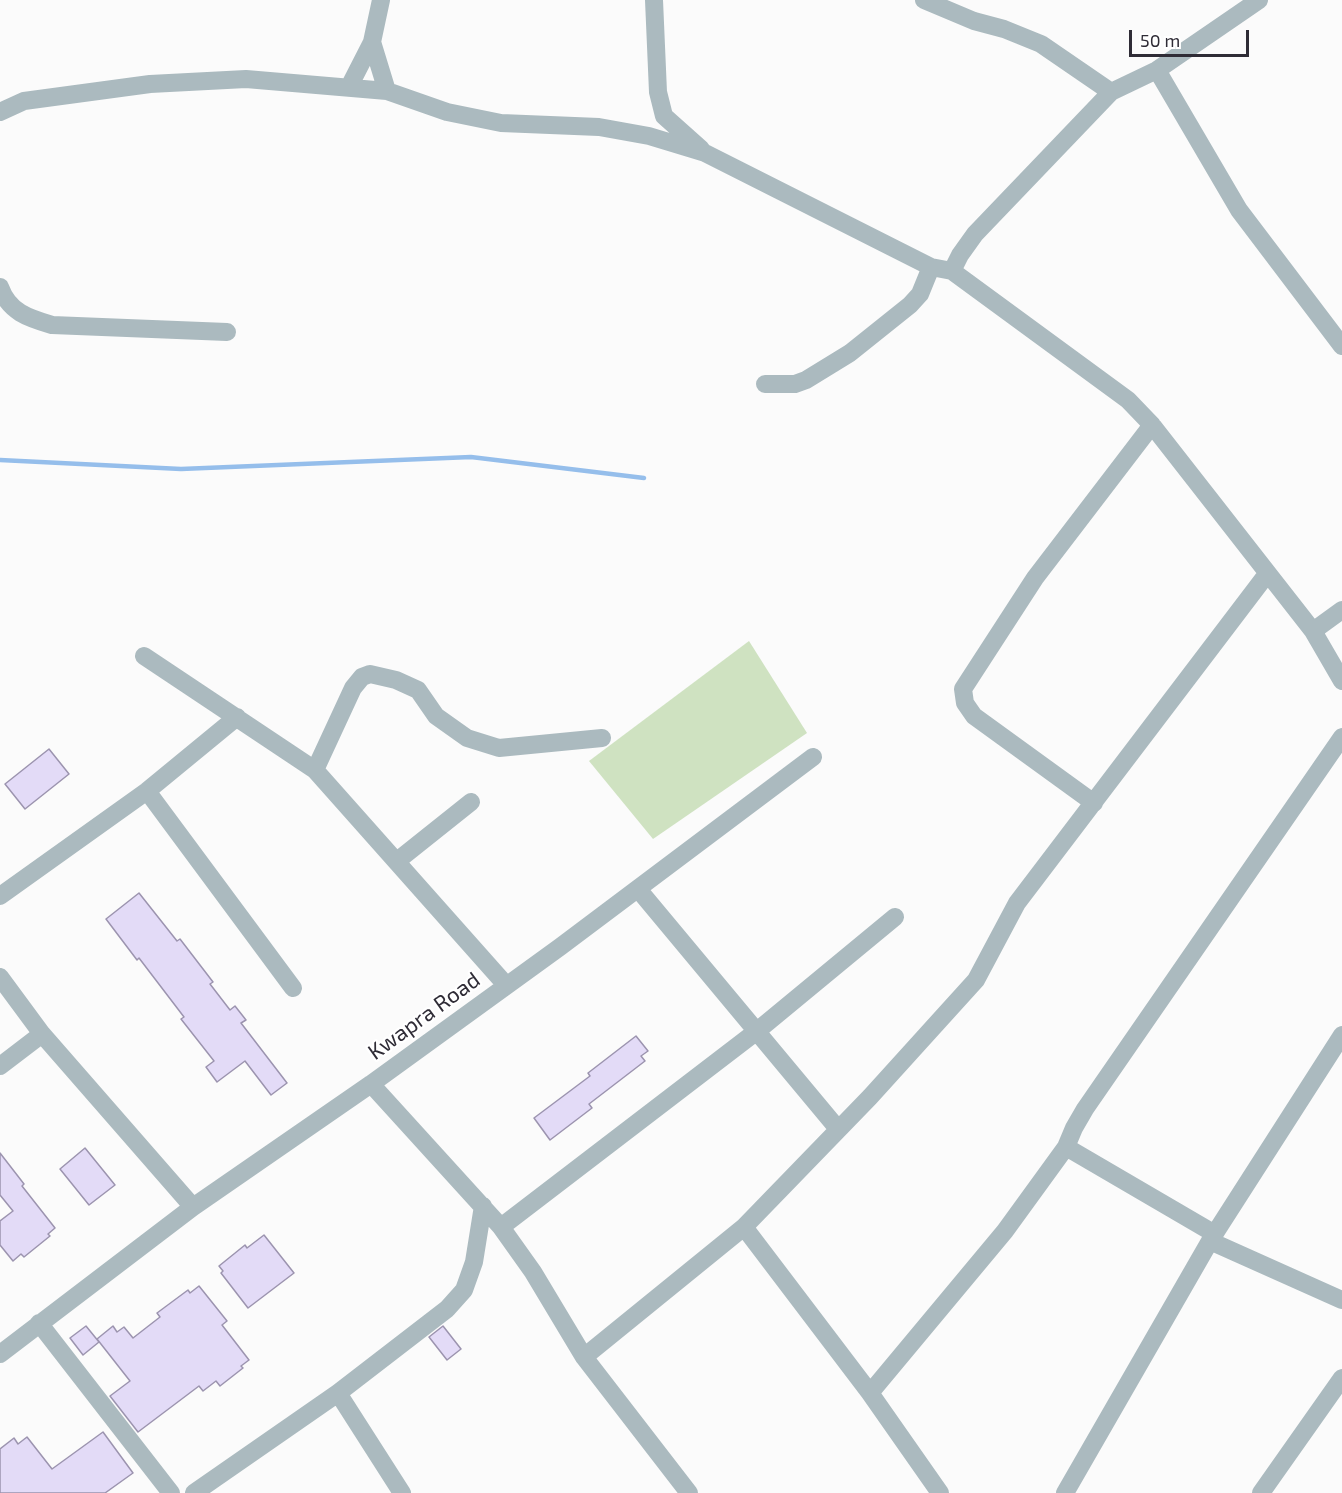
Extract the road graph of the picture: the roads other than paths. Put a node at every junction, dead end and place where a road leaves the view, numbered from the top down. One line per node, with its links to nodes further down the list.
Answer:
1 (381, 0): 5 (street)
2 (654, 0): 11 (street)
3 (924, 0): 9 (street)
4 (1259, 0): 6 (street)
5 (372, 42): 7 (street); 8 (street)
6 (1157, 70): 9 (street); 16 (street)
7 (350, 87): 8 (street); 10 (street)
8 (387, 91): 11 (street)
9 (1111, 92): 13 (street)
10 (0, 112)
11 (705, 153): 12 (street)
12 (931, 267): 13 (street); 17 (street)
13 (952, 271): 18 (street)
14 (0, 287): 15 (street)
15 (227, 332)
16 (1342, 346)
17 (765, 384)
18 (1152, 425): 19 (street); 31 (street)
19 (1267, 574): 21 (street); 31 (street)
20 (1342, 610): 21 (street)
21 (1313, 631): 23 (street)
22 (144, 656): 24 (street, Kwapra Road)
23 (1342, 681)
24 (237, 717): 28 (street, Kwapra Road); 29 (street)
25 (1342, 737): 45 (street)
26 (602, 738): 28 (street)
27 (813, 757): 33 (street)
28 (315, 770): 32 (street, Kwapra Road)
29 (147, 791): 34 (street); 38 (street)
30 (471, 802): 32 (street)
31 (1094, 803): 44 (street)
32 (396, 861): 37 (street, Kwapra Road)
33 (638, 889): 37 (street); 39 (street)
34 (0, 896)
35 (895, 917): 39 (street)
36 (0, 977): 40 (street)
37 (506, 985): 43 (street, Kwapra Road)
38 (293, 988)
39 (757, 1031): 44 (street); 48 (street)
40 (42, 1034): 42 (street); 47 (street)
41 (1342, 1035): 50 (street)
42 (0, 1066)
43 (371, 1084): 46 (street); 47 (street, Kwapra Road)
44 (838, 1129): 49 (street)
45 (1066, 1147): 50 (street); 56 (street)
46 (483, 1206): 48 (street); 57 (street)
47 (193, 1207): 52 (street, Kwapra Road)
48 (501, 1227): 54 (street)
49 (744, 1227): 54 (street); 56 (street)
50 (1213, 1238): 51 (street); 63 (street)
51 (1342, 1300)
52 (39, 1323): 53 (street, Kwapra Road); 58 (street)
53 (0, 1353)
54 (584, 1357): 61 (street)
55 (1342, 1378): 64 (street)
56 (870, 1393): 62 (street)
57 (339, 1394): 59 (street); 60 (street)
58 (171, 1493)
59 (194, 1493)
60 (402, 1493)
61 (689, 1493)
62 (940, 1493)
63 (1065, 1493)
64 (1261, 1493)

